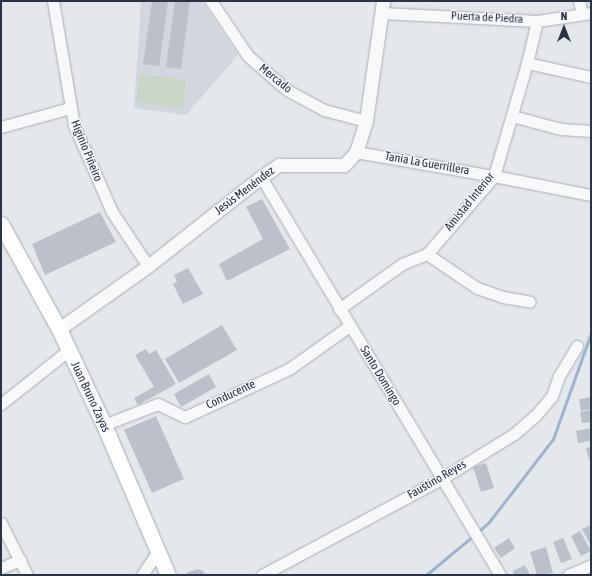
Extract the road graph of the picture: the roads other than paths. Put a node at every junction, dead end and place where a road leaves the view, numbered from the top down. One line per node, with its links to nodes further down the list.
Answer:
1 (53, 1): 9 (street, Higinio Piñeiro)
2 (211, 1): 11 (street, Mercado)
3 (579, 1): 5 (street)
4 (382, 7): 6 (street, Puerta de Piedra); 11 (street, Jesús Menéndez)
5 (586, 14): 6 (street, Puerta de Piedra)
6 (537, 21): 7 (street, Amistad Interior)
7 (527, 63): 8 (street); 10 (street, Amistad Interior)
8 (591, 77)
9 (70, 108): 12 (street); 20 (street, Higinio Piñeiro)
10 (512, 116): 13 (street); 15 (street, Amistad Interior)
11 (366, 121): 14 (street, Jesús Menéndez)
12 (1, 127)
13 (591, 131)
14 (356, 152): 15 (street, Tania La Guerrillera); 16 (street, Jesús Menéndez)
15 (494, 176): 17 (street, Tania La Guerrillera); 19 (street, Amistad Interior)
16 (261, 177): 20 (street, Jesús Menéndez); 22 (street, Santo Domingo)
17 (591, 195)
18 (1, 224): 24 (main road, Juan Bruno Zayas)
19 (427, 254): 21 (street); 22 (street, Amistad Interior)
20 (148, 266): 24 (street, Jesús Menéndez)
21 (530, 302)
22 (339, 309): 23 (street, Santo Domingo)
23 (350, 326): 28 (street, Conducente); 29 (street, Santo Domingo)
24 (60, 329): 26 (main road, Juan Bruno Zayas)
25 (577, 346): 29 (street, Faustino Reyes)
26 (69, 350): 27 (street); 28 (main road, Juan Bruno Zayas)
27 (1, 404)
28 (104, 425): 31 (main road, Juan Bruno Zayas)
29 (441, 479): 38 (street, Faustino Reyes); 39 (street, Santo Domingo)
30 (1, 523): 32 (street)
31 (157, 553): 36 (street); 37 (main road, Juan Bruno Zayas)
32 (20, 560): 34 (street); 35 (street)
33 (591, 565): 40 (street)
34 (1, 568)
35 (27, 575)
36 (142, 575)
37 (168, 575)
38 (262, 575)
39 (500, 575)
40 (568, 575)

